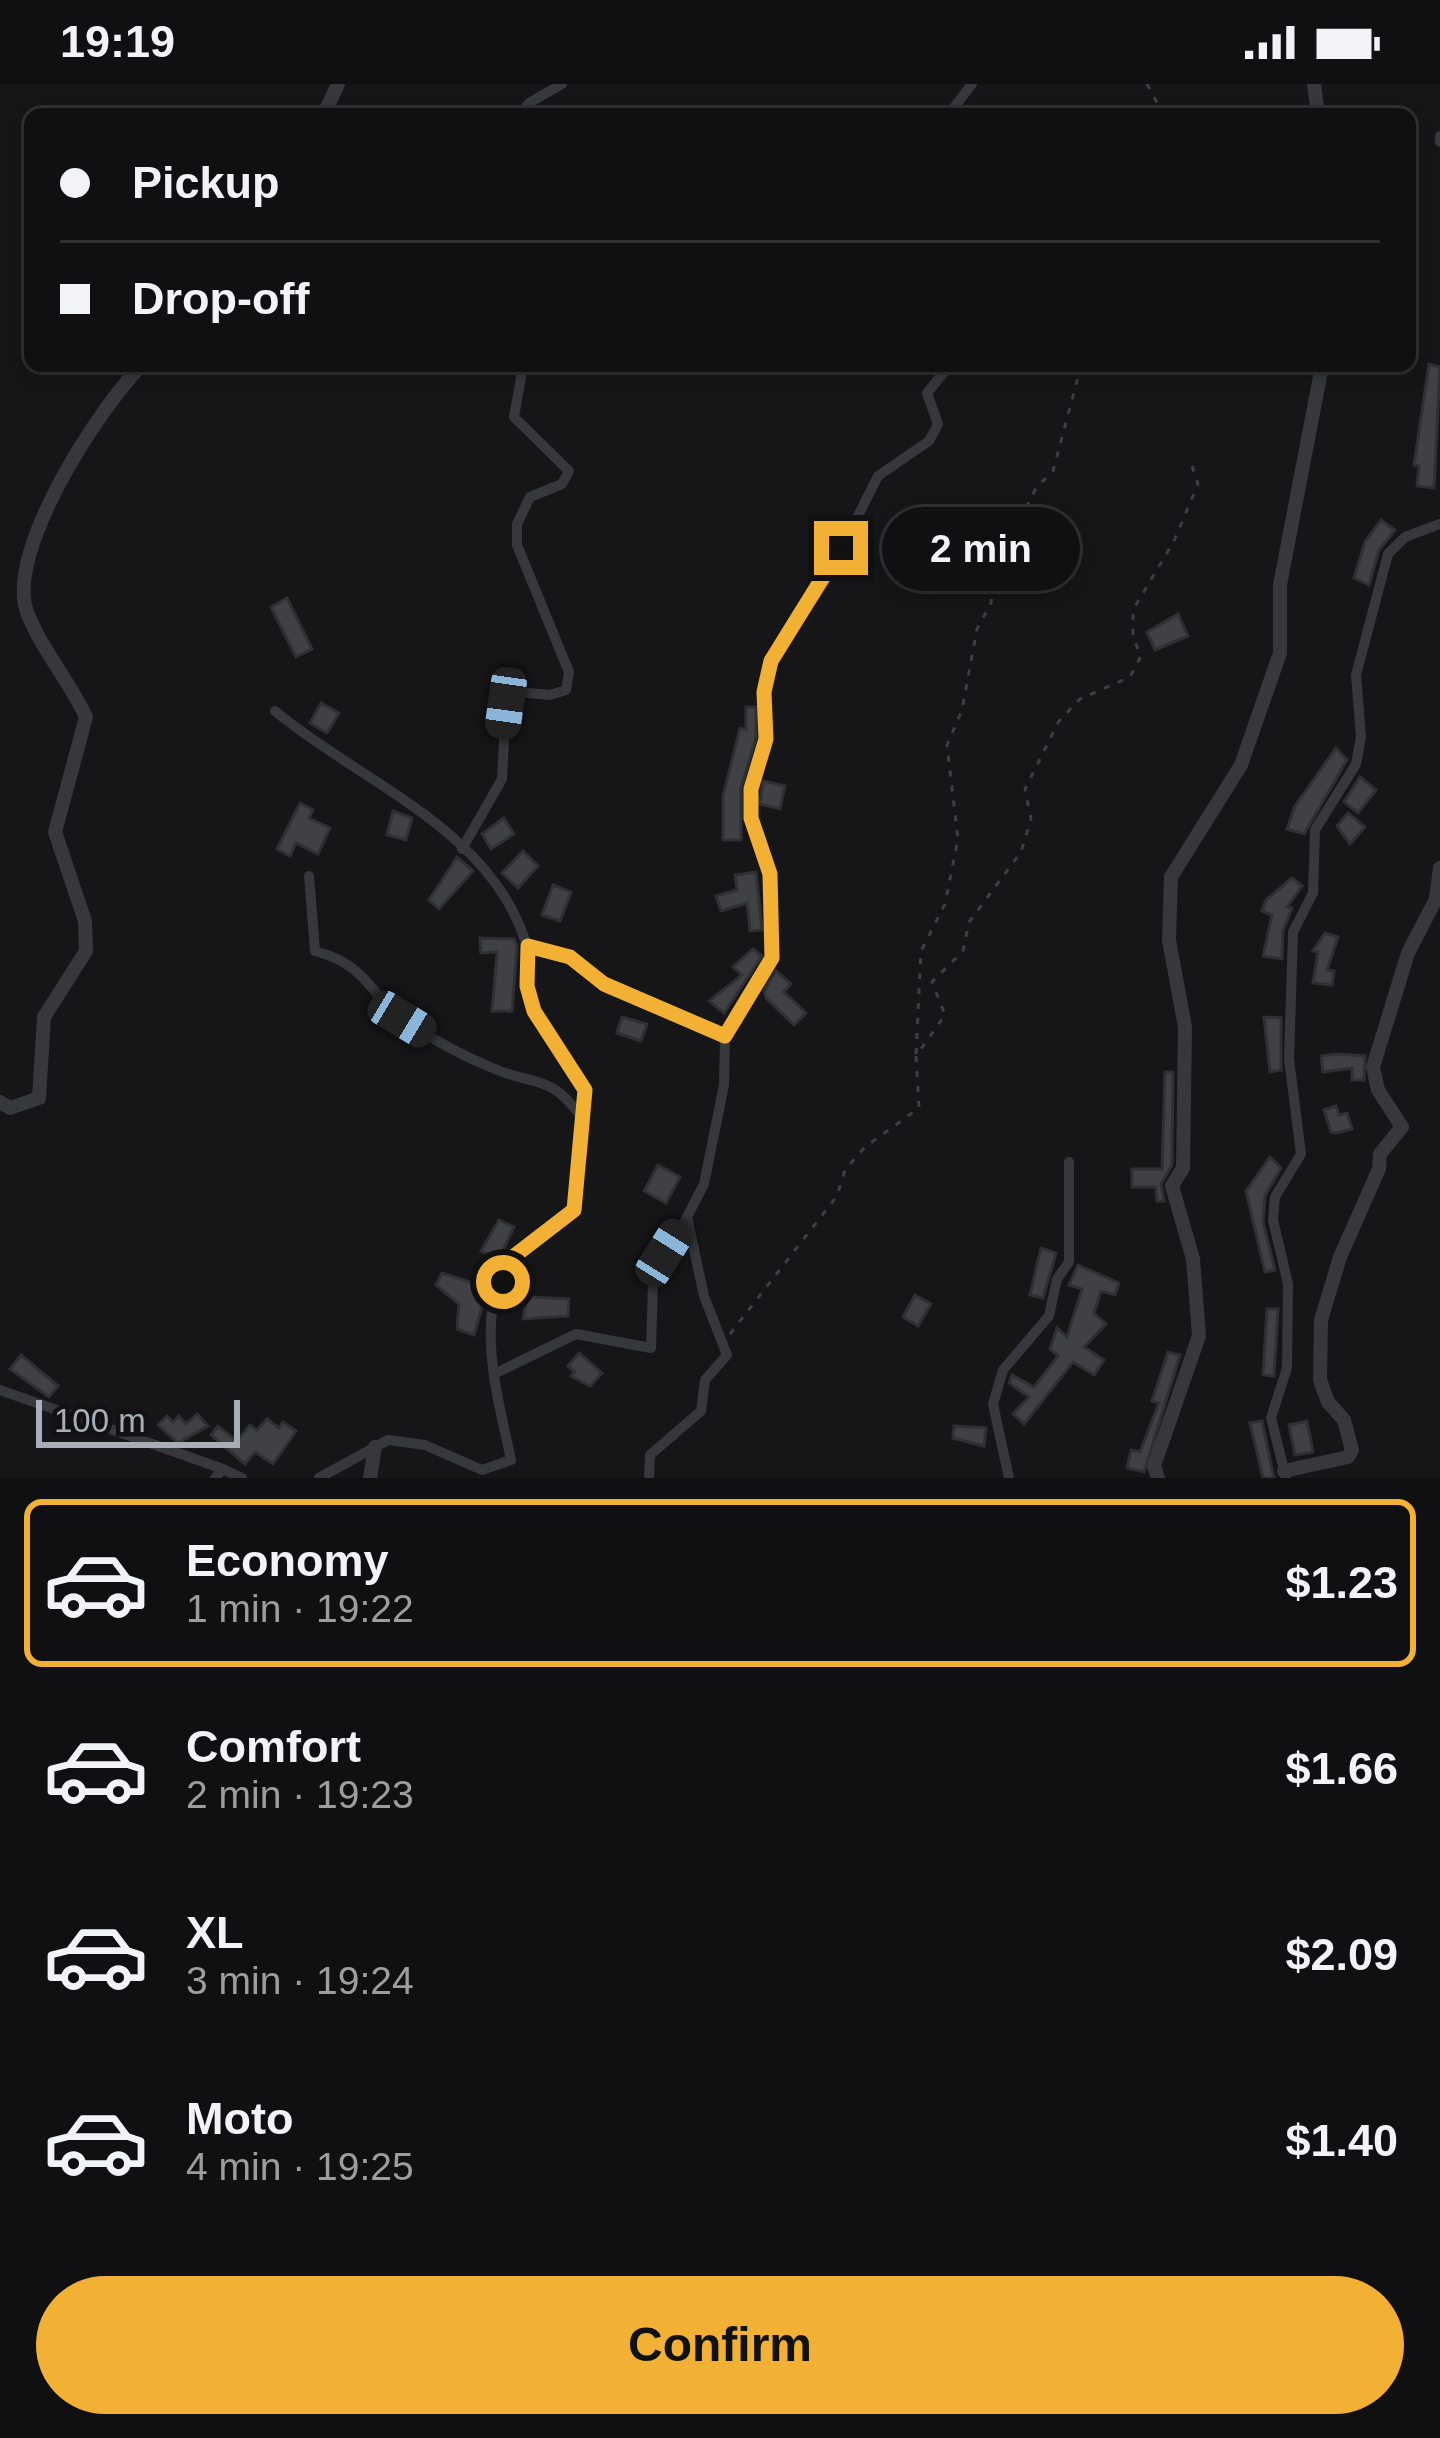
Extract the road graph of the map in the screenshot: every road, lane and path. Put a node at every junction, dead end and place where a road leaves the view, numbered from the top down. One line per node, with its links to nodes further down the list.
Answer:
1 (562, 84): 3 (street)
2 (972, 84): 4 (street)
3 (525, 108)
4 (954, 108)
5 (136, 372): 20 (street)
6 (522, 372): 13 (street)
7 (944, 372): 18 (street)
8 (1079, 372): 19 (path)
9 (1321, 372): 35 (street)
10 (1192, 466): 19 (path)
11 (1440, 524): 29 (street)
12 (275, 711): 13 (street)
13 (462, 849): 17 (street)
14 (1440, 868): 16 (street)
15 (309, 875): 21 (street)
16 (1438, 902): 29 (street)
17 (528, 946): 18 (street); 21 (street)
18 (725, 1036): 23 (street)
19 (916, 1056): 24 (path)
20 (0, 1102)
21 (583, 1119): 25 (street)
22 (1070, 1162): 34 (street)
23 (687, 1217): 24 (street); 25 (street)
24 (725, 1340): 33 (street)
25 (494, 1374): 27 (street)
26 (0, 1390): 28 (street)
27 (375, 1447): 31 (street); 32 (street)
28 (219, 1473): 30 (street)
29 (1285, 1475)
30 (242, 1478)
31 (319, 1478)
32 (370, 1478)
33 (649, 1478)
34 (1009, 1478)
35 (1158, 1478)

